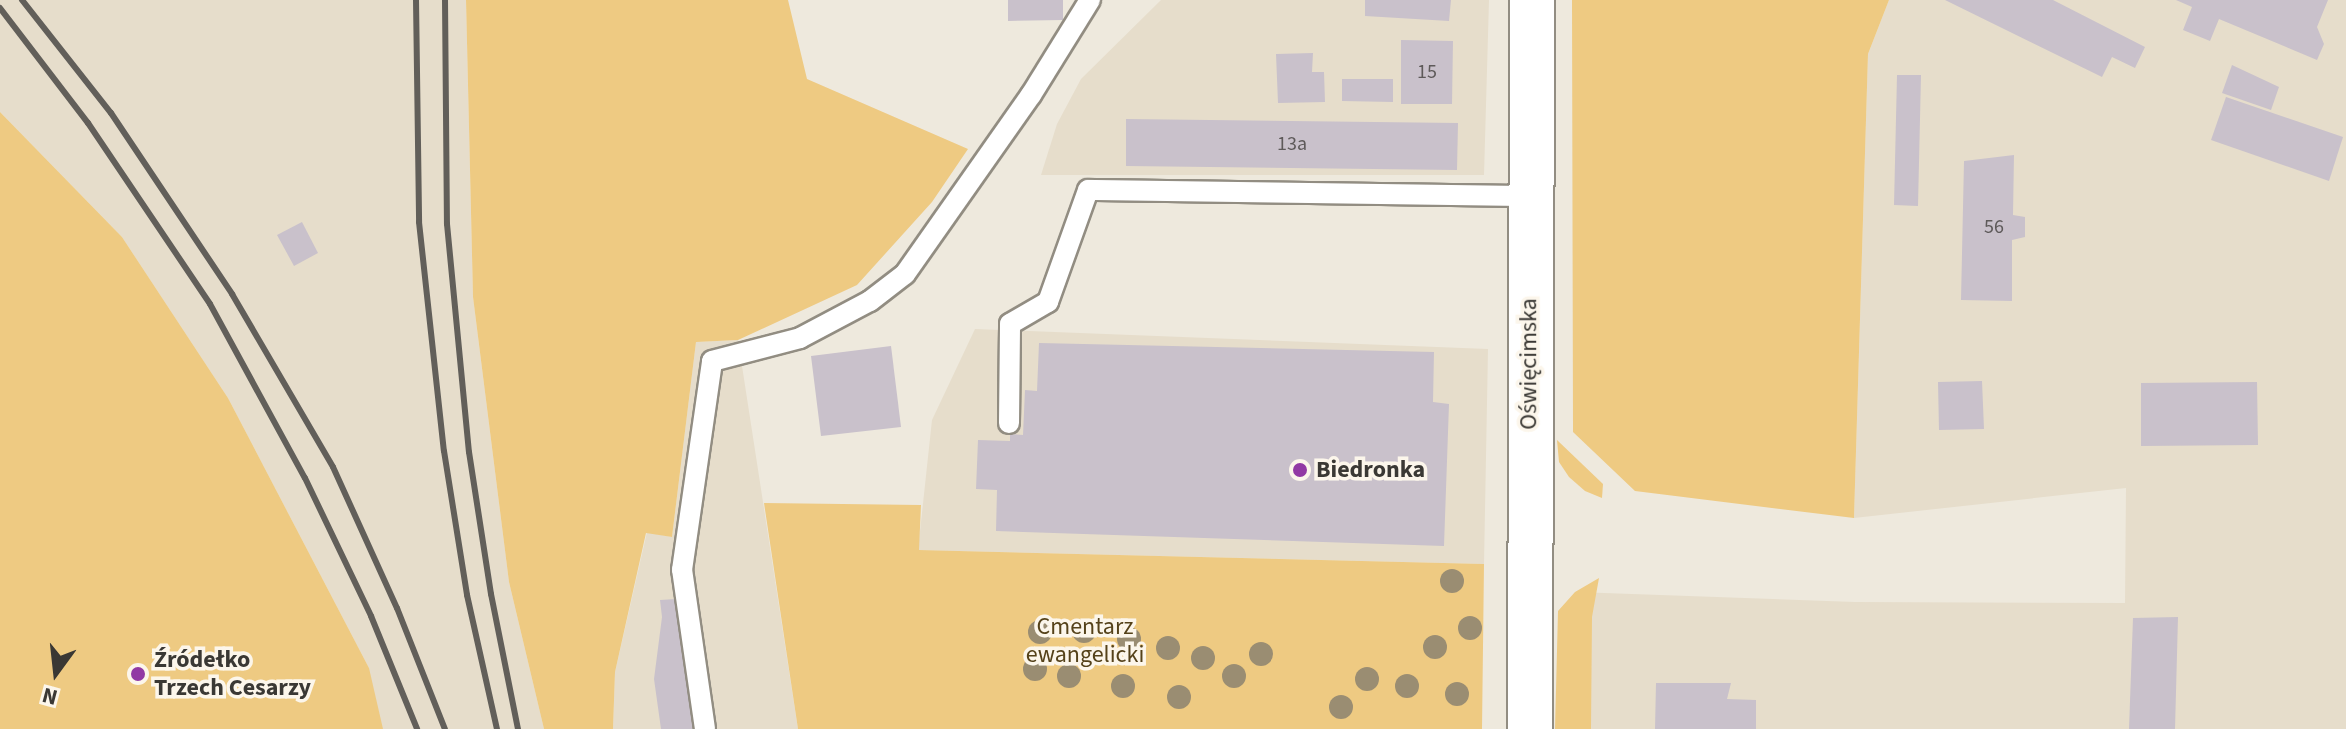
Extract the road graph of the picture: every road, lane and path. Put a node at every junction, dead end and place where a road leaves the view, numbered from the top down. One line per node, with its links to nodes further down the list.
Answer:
1 (1090, 0): 5 (lane)
2 (1532, 0): 3 (main road, Oświęcimska)
3 (1530, 196): 4 (lane); 6 (main road, Oświęcimska)
4 (1009, 423)
5 (705, 729)
6 (1530, 729)

